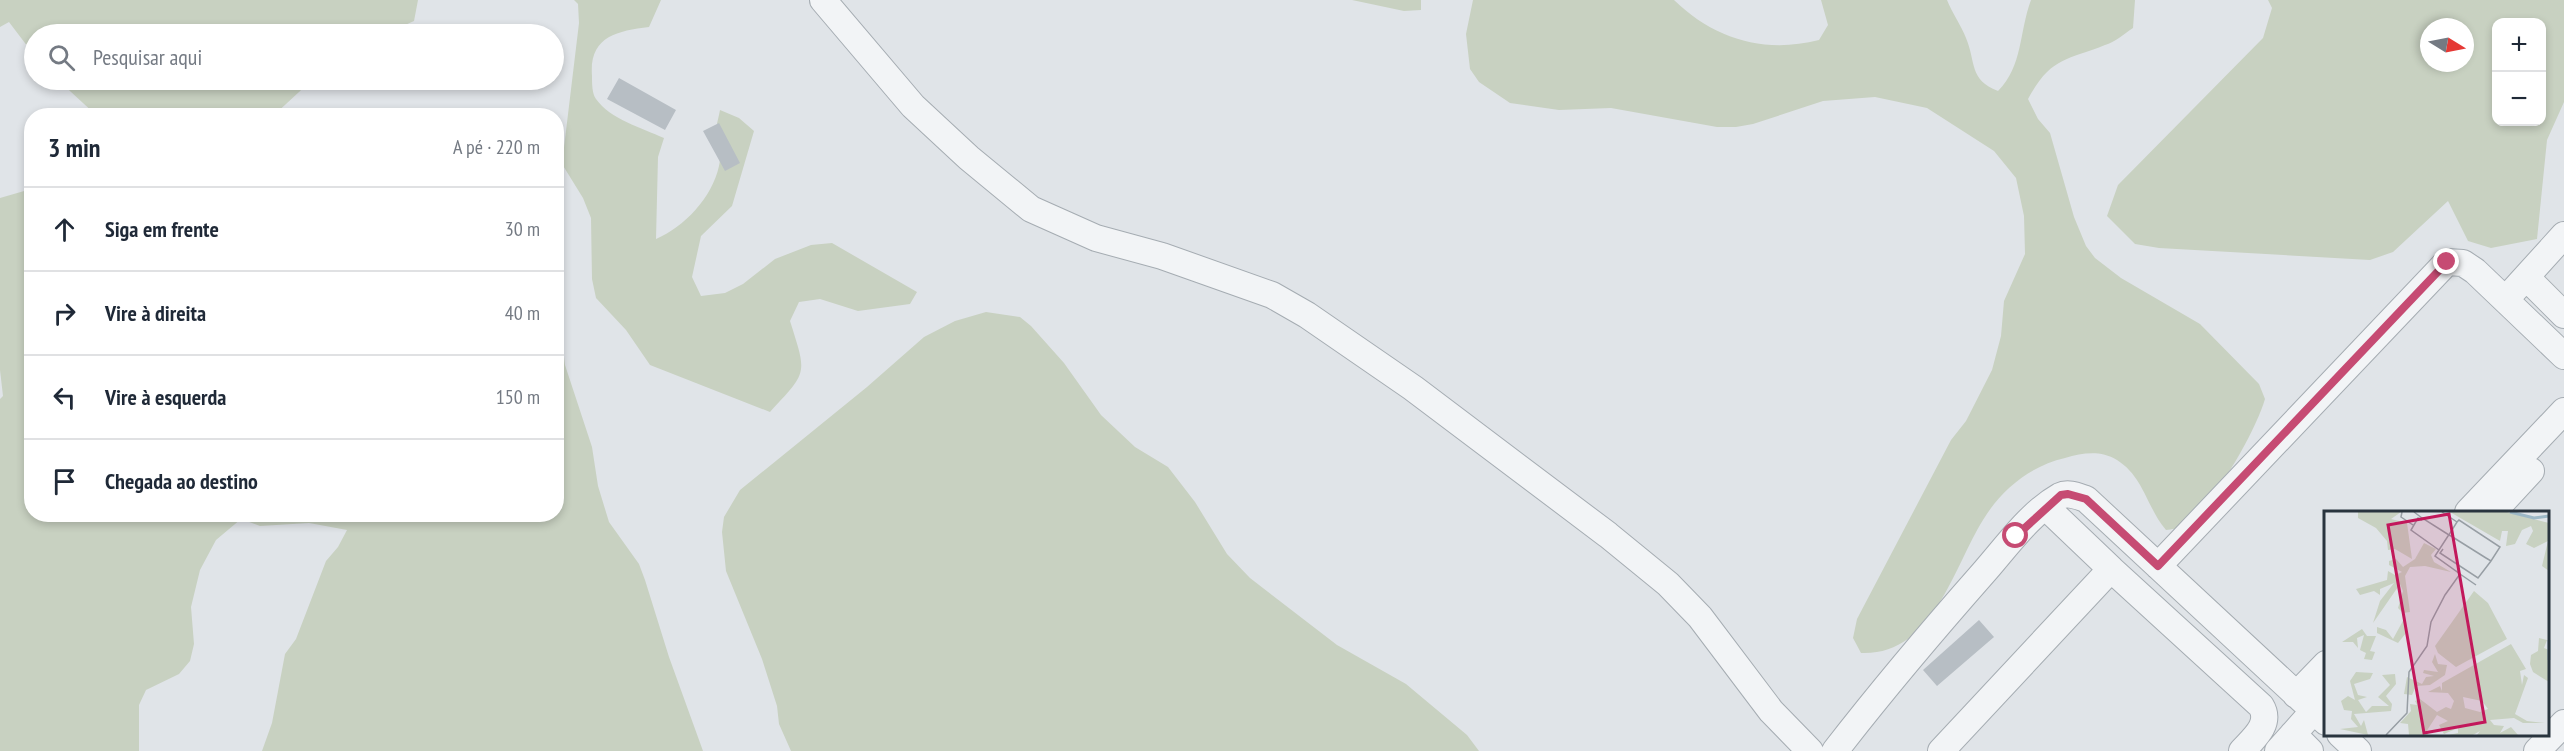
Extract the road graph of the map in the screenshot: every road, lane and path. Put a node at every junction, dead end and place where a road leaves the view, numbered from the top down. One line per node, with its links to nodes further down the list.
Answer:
1 (823, 0): 19 (street)
2 (2564, 235): 3 (street)
3 (2526, 277): 4 (street); 5 (street)
4 (2506, 299): 6 (street); 12 (street)
5 (2564, 315)
6 (2564, 356)
7 (2564, 411): 10 (street)
8 (2564, 435): 11 (street)
9 (2046, 507): 12 (street); 13 (street); 20 (street)
10 (2470, 511)
11 (2495, 511)
12 (2158, 566): 15 (street)
13 (2111, 568): 21 (street); 22 (street)
14 (2324, 668): 15 (street)
15 (2315, 706): 18 (street)
16 (2564, 723): 24 (street)
17 (2341, 736): 23 (street)
18 (2294, 745)
19 (1810, 751)
20 (1835, 751)
21 (1941, 751)
22 (2242, 751)
23 (2358, 751)
24 (2537, 751)

